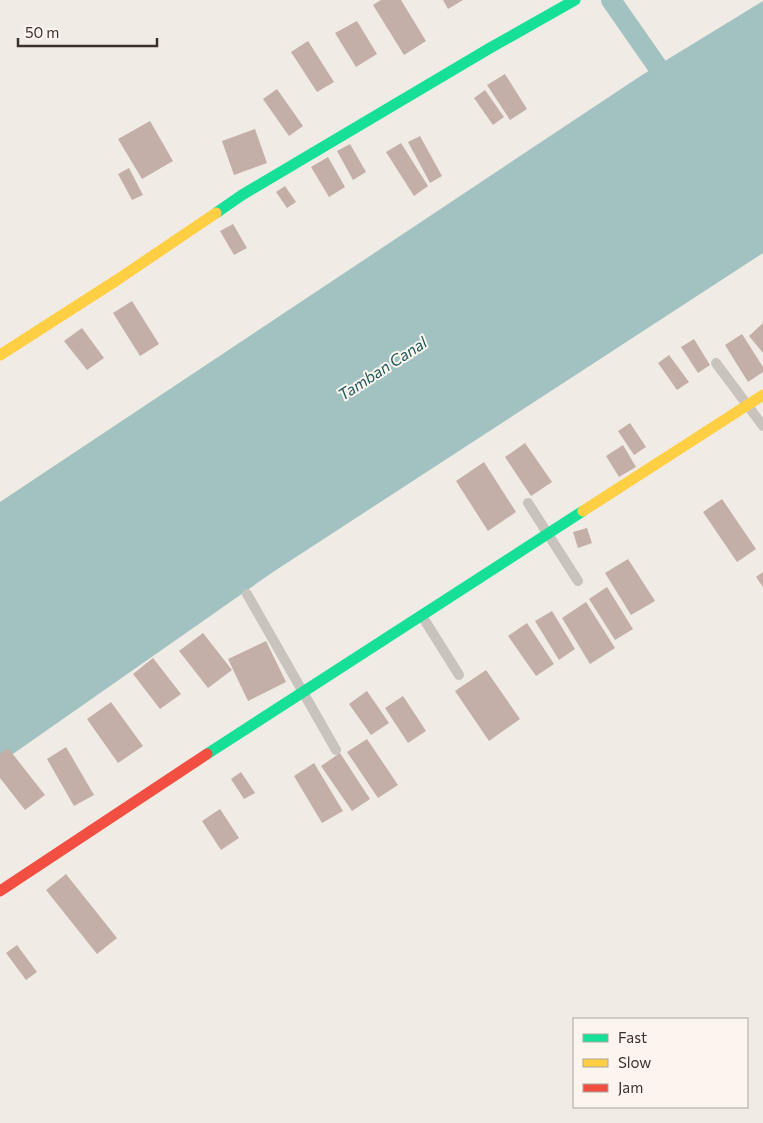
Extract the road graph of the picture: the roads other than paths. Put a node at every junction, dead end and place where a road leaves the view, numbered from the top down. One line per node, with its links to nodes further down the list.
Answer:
1 (575, 0): 2 (street)
2 (0, 355)
3 (716, 364): 5 (lane)
4 (763, 395): 5 (street)
5 (747, 405): 6 (lane); 8 (street)
6 (763, 426)
7 (528, 503): 8 (lane)
8 (547, 534): 9 (lane); 11 (street)
9 (578, 581)
10 (247, 594): 13 (lane)
11 (421, 616): 12 (lane); 13 (street)
12 (459, 675)
13 (302, 693): 14 (lane); 15 (street)
14 (336, 750)
15 (0, 891)

